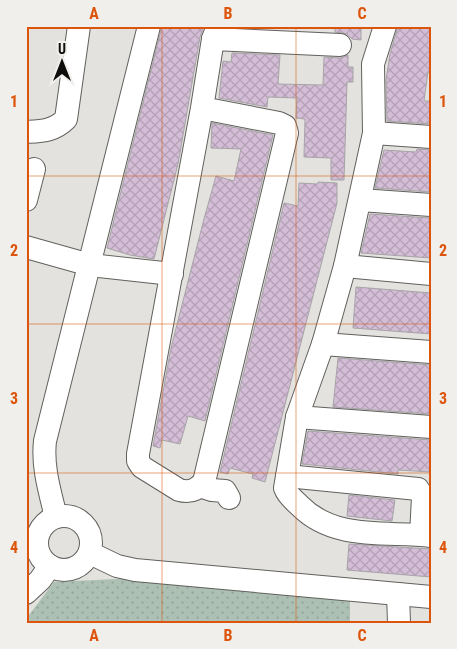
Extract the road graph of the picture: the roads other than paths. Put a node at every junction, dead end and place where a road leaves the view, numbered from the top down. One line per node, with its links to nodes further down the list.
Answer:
1 (79, 26): 7 (street)
2 (150, 26): 15 (street)
3 (385, 26): 8 (street)
4 (216, 33): 5 (street); 6 (street)
5 (340, 46)
6 (202, 108): 17 (street); 24 (street)
7 (26, 132)
8 (374, 133): 9 (street); 12 (street)
9 (431, 137)
10 (34, 169): 11 (street)
11 (26, 200)
12 (360, 200): 13 (street); 16 (street)
13 (431, 205)
14 (26, 247): 15 (street)
15 (90, 265): 17 (street); 26 (street)
16 (345, 266): 18 (street); 19 (street)
17 (172, 274): 24 (street)
18 (431, 274)
19 (323, 344): 20 (street); 21 (street)
20 (431, 352)
21 (297, 417): 22 (street); 23 (street)
22 (431, 427)
23 (287, 476): 27 (street); 27 (street)
24 (200, 486): 25 (street)
25 (229, 498)
26 (56, 517): 28 (street); 29 (street)
27 (426, 535)
28 (90, 553): 29 (street); 31 (street)
29 (50, 566): 30 (street)
30 (26, 593)
31 (398, 594): 32 (street); 33 (street)
32 (431, 596)
33 (399, 623)

